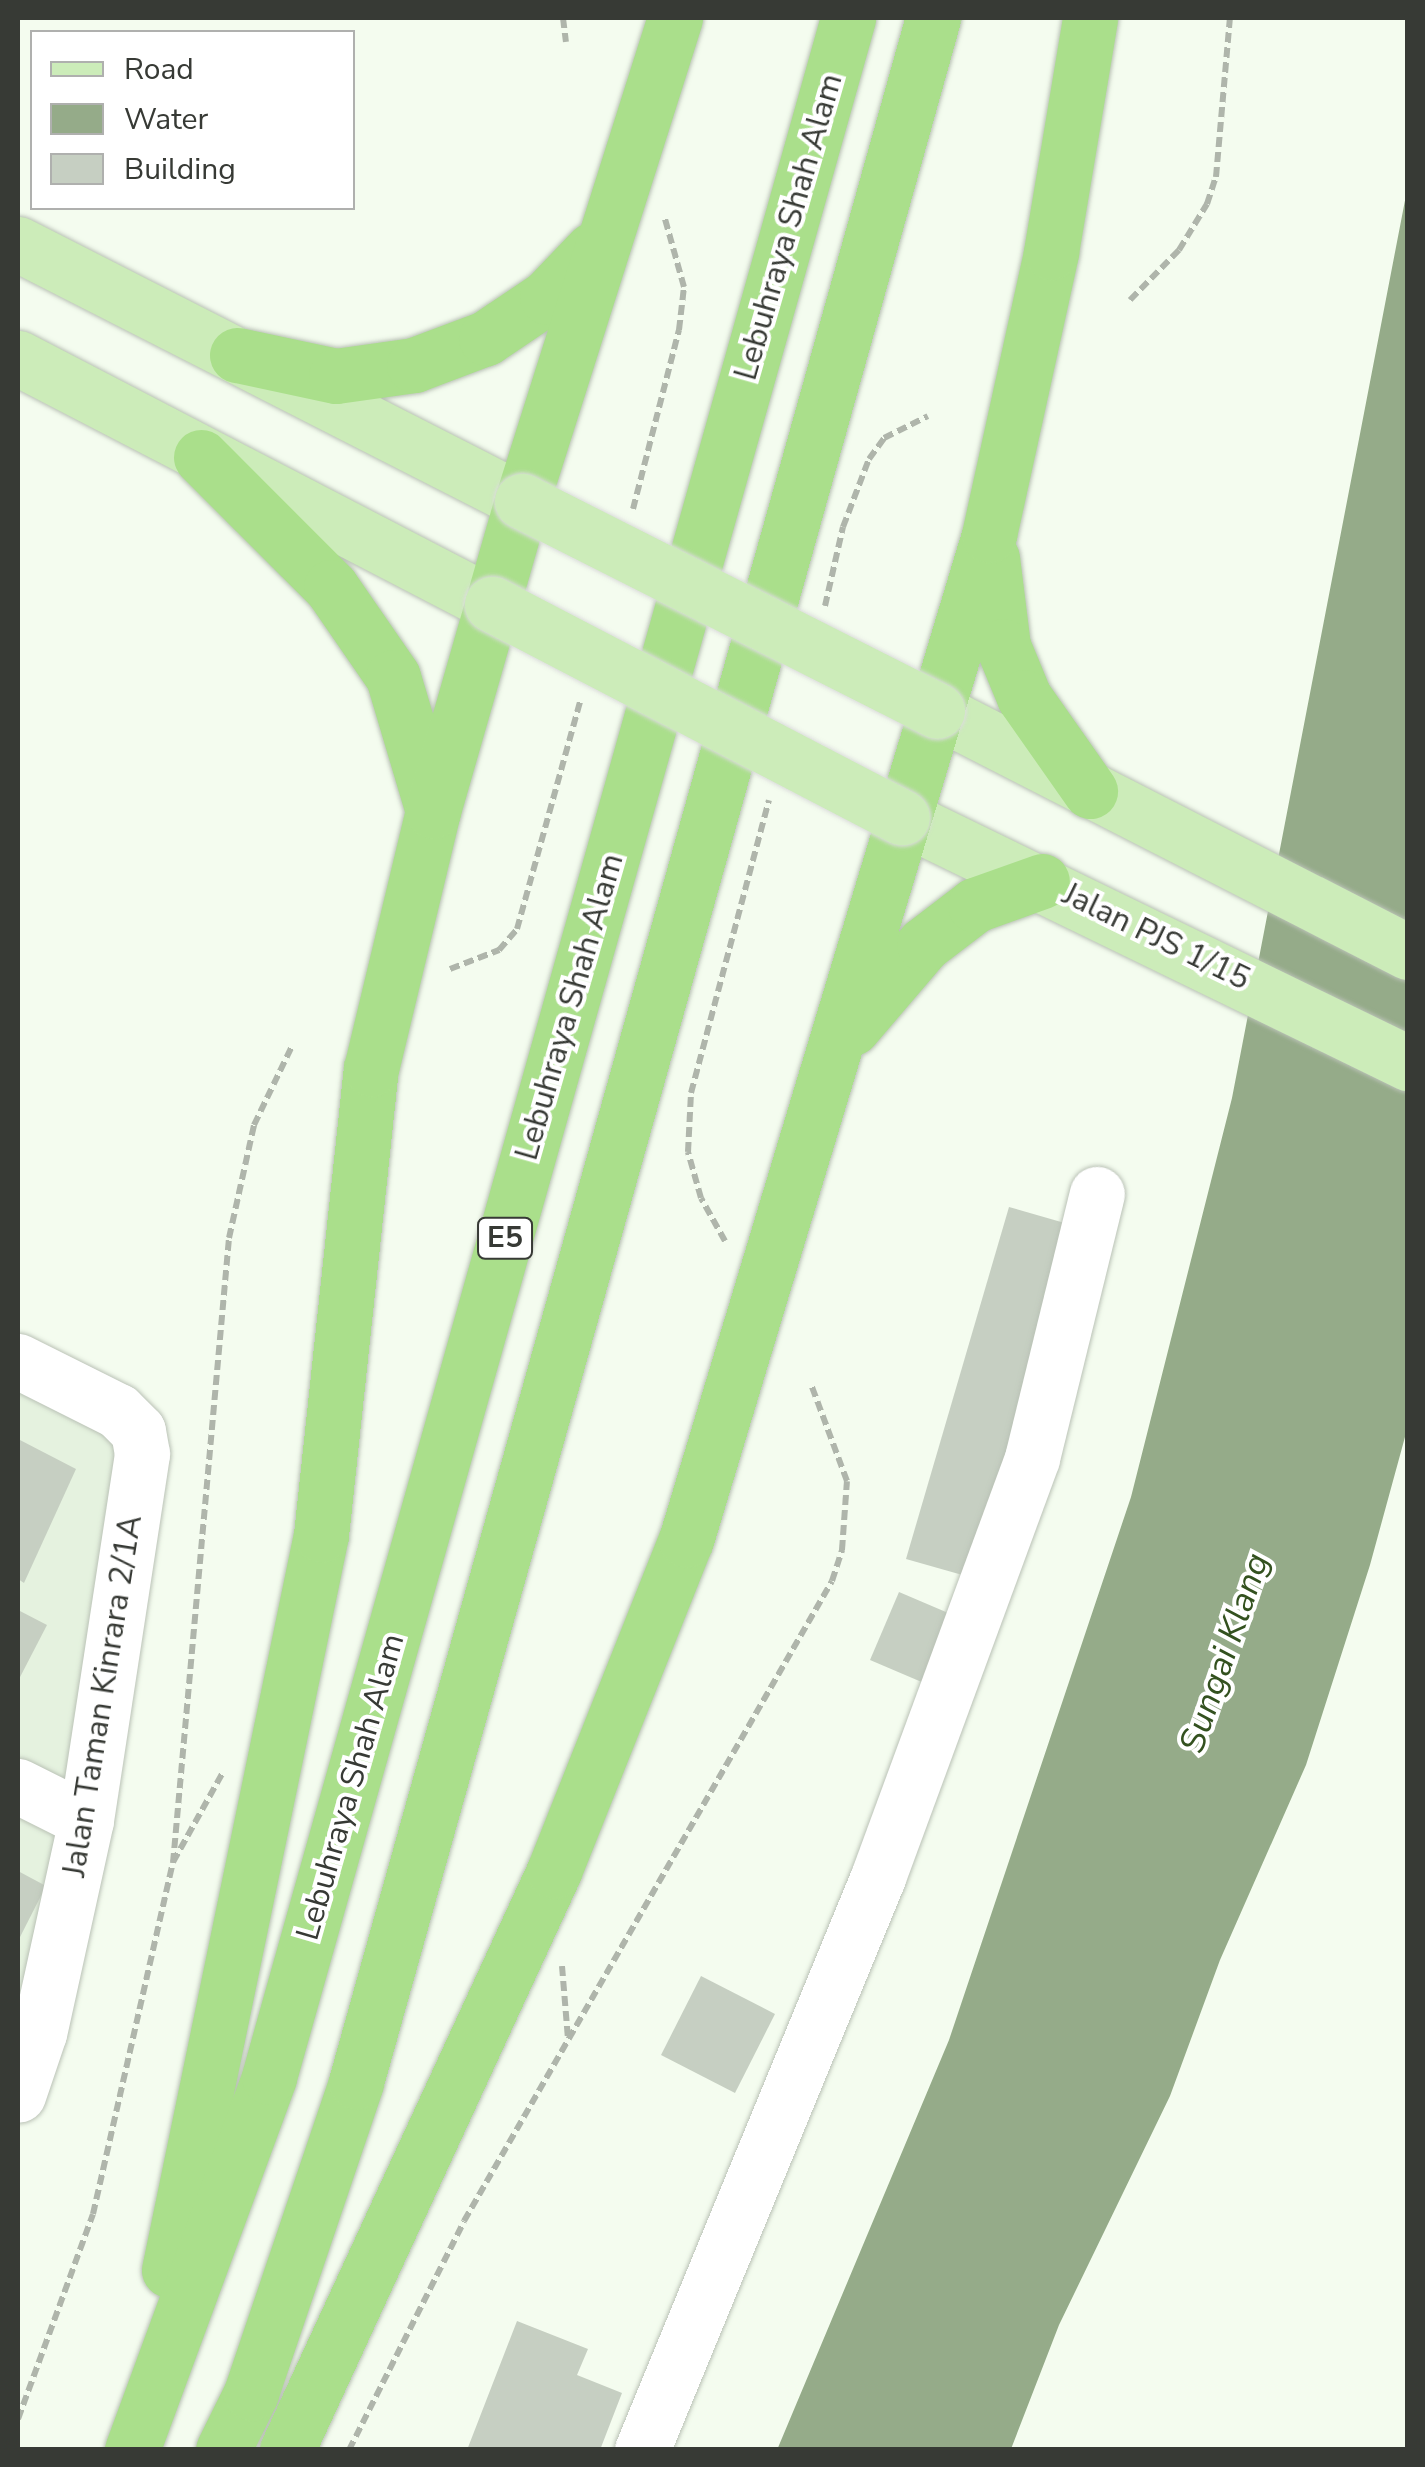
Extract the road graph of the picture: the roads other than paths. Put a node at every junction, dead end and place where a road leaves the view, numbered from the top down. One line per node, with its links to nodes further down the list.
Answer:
1 (674, 18): 5 (highway)
2 (848, 18): 27 (highway, Lebuhraya Shah Alam / E5)
3 (933, 18): 28 (highway, E5)
4 (1090, 18): 11 (highway)
5 (598, 243): 7 (highway); 10 (highway)
6 (18, 244): 7 (main road)
7 (237, 356): 10 (main road)
8 (18, 358): 9 (main road, Jalan PJS 1/15)
9 (201, 457): 12 (main road, Jalan PJS 1/15); 15 (highway)
10 (522, 501): 12 (highway); 13 (main road, bridge)
11 (989, 535): 13 (highway); 14 (highway)
12 (492, 604): 15 (highway); 16 (main road, Jalan PJS 1/15, bridge)
13 (937, 711): 14 (main road); 16 (highway)
14 (1104, 798): 18 (main road)
15 (432, 811): 27 (highway)
16 (902, 816): 17 (main road, Jalan PJS 1/15); 19 (highway)
17 (1060, 888): 19 (highway); 20 (main road, Jalan PJS 1/15)
18 (1408, 952)
19 (838, 1046): 29 (highway)
20 (1408, 1063)
21 (1097, 1194): 30 (street)
22 (18, 1361): 24 (street, Jalan Taman Kinrara 2/1A)
23 (18, 1786): 24 (street)
24 (86, 1820): 25 (street, Jalan Taman Kinrara 2/1A)
25 (28, 2027): 26 (street, Jalan Taman Kinrara 2/1A)
26 (18, 2095)
27 (132, 2450)
28 (223, 2450)
29 (286, 2450)
30 (642, 2450)

